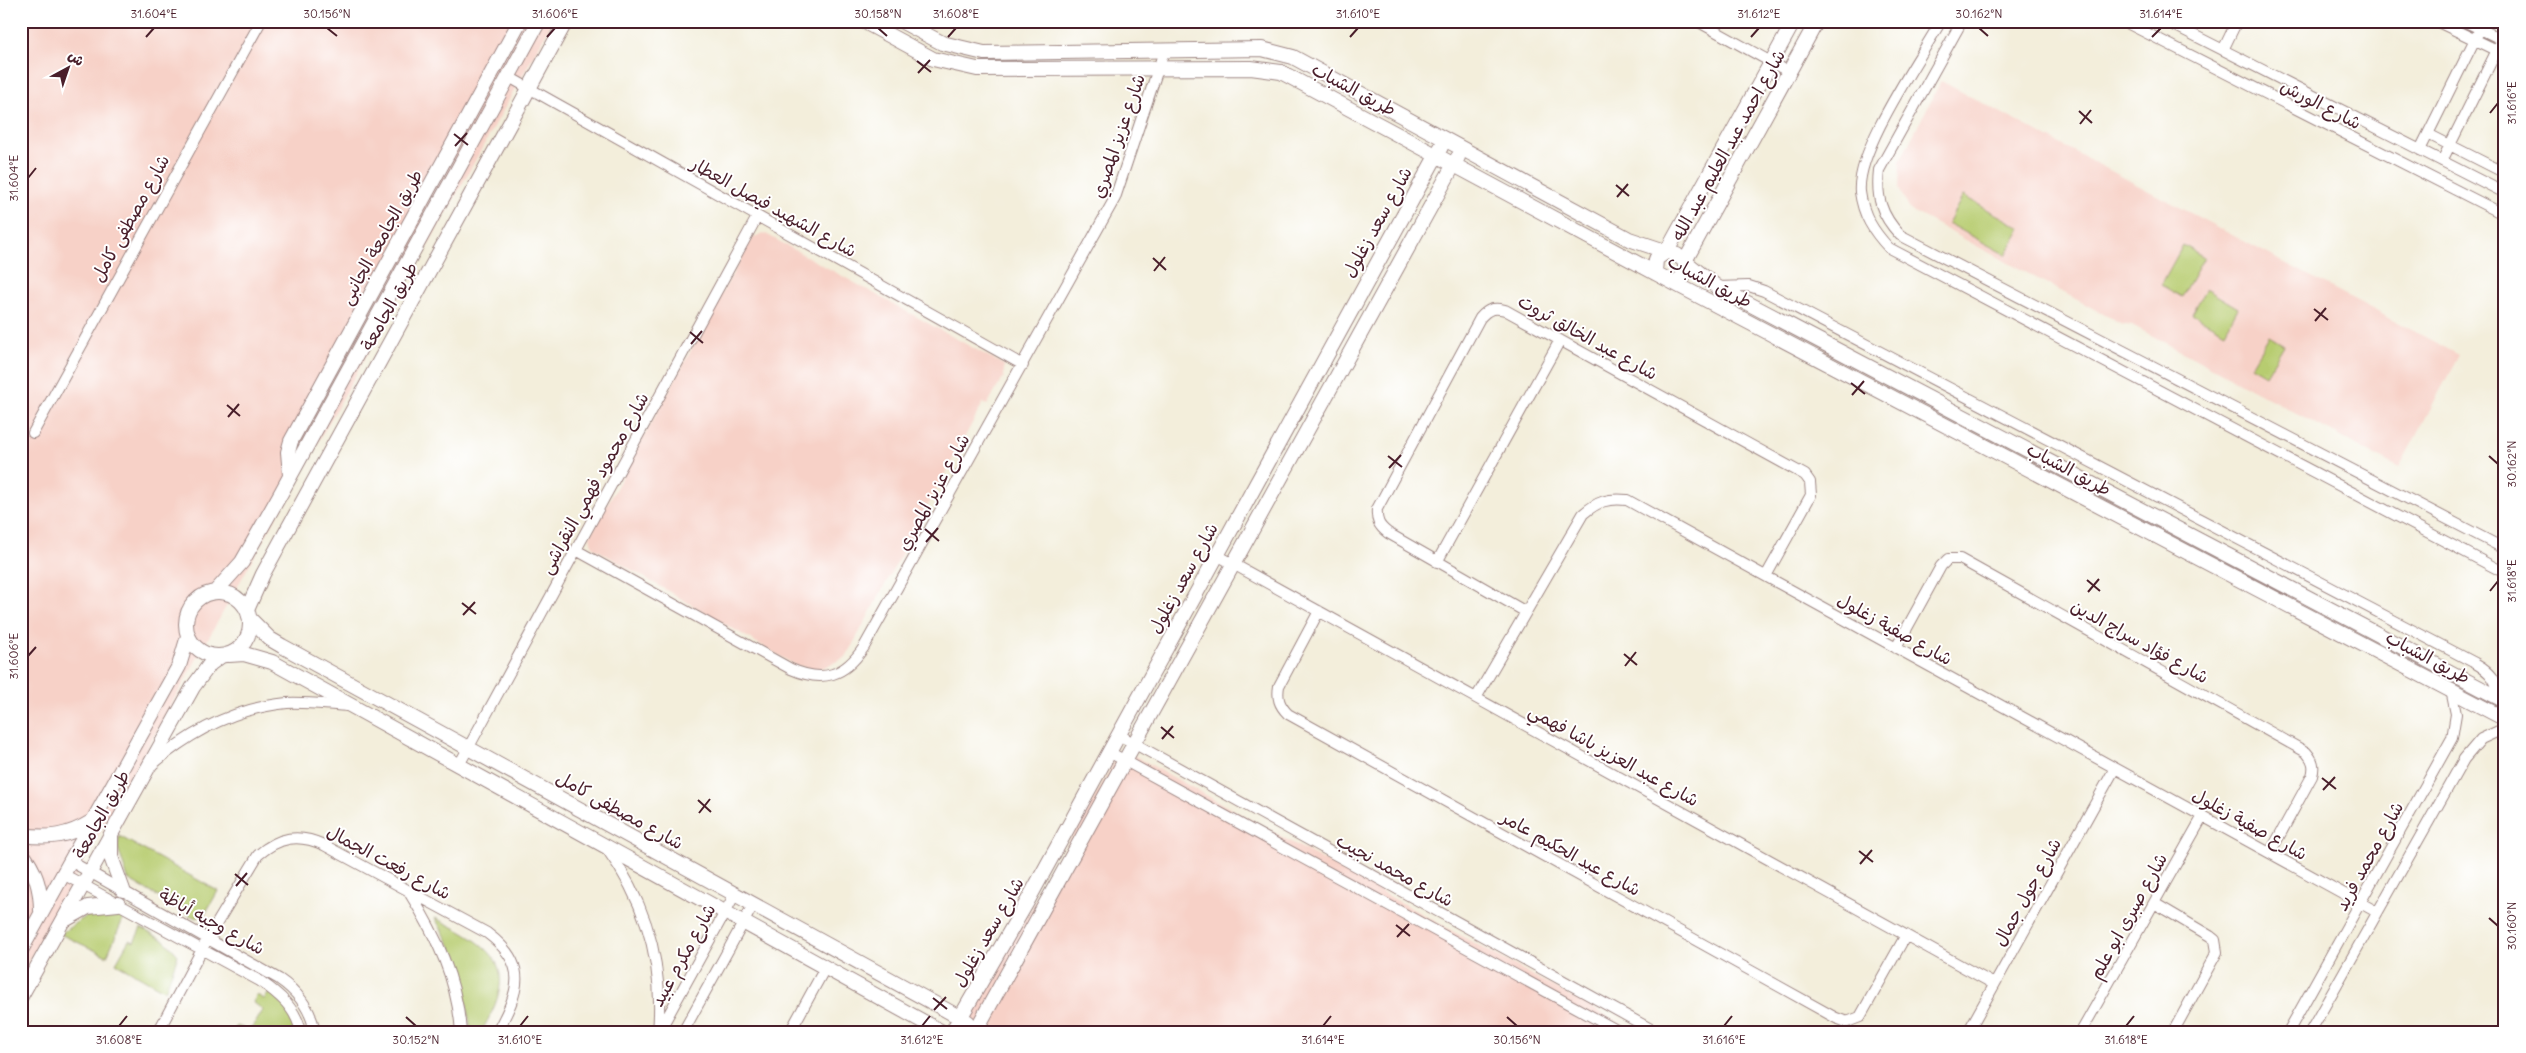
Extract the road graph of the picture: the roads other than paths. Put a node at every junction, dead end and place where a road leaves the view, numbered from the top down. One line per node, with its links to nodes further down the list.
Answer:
1 (261, 21): 53 (street, شارع مصطفى كامل)
2 (520, 21): 56 (street, طريق الجامعة الجانبى)
3 (539, 21): 26 (street, طريق الجامعة)
4 (566, 21): 27 (street, طريق الجامعة)
5 (863, 21): 24 (street, طريق الشباب)
6 (901, 21): 21 (street, طريق الشباب)
7 (1697, 21): 23 (street)
8 (1794, 21): 23 (street, شارع احمد عبد العليم عبد الله)
9 (1817, 21): 25 (street, شارع احمد عبد العليم عبد الله)
10 (1941, 21): 48 (street)
11 (1962, 21): 47 (street)
12 (2123, 21): 40 (street, شارع الورش)
13 (2166, 21): 20 (street, شارع الورش)
14 (2237, 21): 20 (street)
15 (2436, 21): 18 (street)
16 (2464, 21): 17 (street)
17 (2480, 29): 18 (street); 19 (street)
18 (2474, 40): 22 (street); 28 (street)
19 (2504, 40): 22 (street)
20 (2223, 50): 32 (street, شارع الورش)
21 (1164, 51): 24 (street, شارع عزيز المصري); 29 (street, طريق الشباب)
22 (2501, 52): 30 (street)
23 (1771, 62): 25 (street); 42 (street, شارع احمد عبد العليم عبد الله)
24 (1159, 68): 33 (street, طريق الشباب); 50 (street, شارع عزيز المصري)
25 (1789, 72): 43 (street, شارع احمد عبد العليم عبد الله)
26 (509, 77): 27 (street, شارع الشهيد فيصل العطار); 38 (street, طريق الجامعة)
27 (530, 89): 39 (street, طريق الجامعة); 41 (street, شارع الشهيد فيصل العطار)
28 (2428, 134): 30 (street); 32 (street)
29 (1445, 140): 31 (street, طريق الشباب); 33 (street, شارع سعد زغلول)
30 (2450, 145): 34 (street); 36 (street)
31 (1462, 149): 35 (street, شارع سعد زغلول); 42 (street, طريق الشباب)
32 (2420, 150): 34 (street, شارع الورش)
33 (1436, 154): 35 (street, طريق الشباب); 59 (street, شارع سعد زغلول)
34 (2442, 161): 37 (street, شارع الورش)
35 (1454, 164): 44 (street, طريق الشباب); 61 (street, شارع سعد زغلول)
36 (2505, 173)
37 (2505, 193)
38 (442, 199): 39 (street); 56 (street, طريق الجامعة)
39 (462, 211): 67 (street, طريق الجامعة)
40 (2505, 215)
41 (757, 216): 50 (street, شارع الشهيد فيصل العطار); 58 (street, شارع محمود فهمي النقراشى)
42 (1667, 251): 43 (street, طريق الشباب); 44 (street)
43 (1686, 261): 45 (street); 46 (street, طريق الشباب)
44 (1655, 273): 45 (street, طريق الشباب)
45 (1674, 283): 71 (street, طريق الشباب)
46 (1718, 287): 73 (street, طريق الشباب); 73 (street)
47 (2045, 310): 48 (street); 51 (street)
48 (2037, 326): 52 (street)
49 (1560, 340): 60 (street); 60 (street, شارع عبد الخالق ثروت); 63 (street, شارع عبد الخالق ثروت)
50 (1023, 365): 58 (street, شارع عزيز المصري)
51 (2218, 401): 52 (street); 54 (street)
52 (2210, 417): 55 (street)
53 (33, 433)
54 (2298, 442): 55 (street); 57 (street)
55 (2289, 459): 62 (street)
56 (290, 475): 64 (street, طريق الجامعة)
57 (2505, 549)
58 (576, 550): 79 (street, شارع محمود فهمي النقراشى)
59 (1217, 555): 61 (street, شارع عبد العزيز باشا فهمي); 77 (street, شارع سعد زغلول)
60 (1437, 562): 66 (street, شارع عبد الخالق ثروت)
61 (1233, 564): 65 (street, شارع عبد العزيز باشا فهمي); 78 (street, شارع سعد زغلول)
62 (2505, 573)
63 (1766, 576): 66 (street, شارع صفية زغلول); 69 (street, شارع صفية زغلول)
64 (216, 591): 67 (street); 68 (street)
65 (1319, 611): 72 (street, شارع عبد العزيز باشا فهمي); 110 (street, شارع عبد الحكيم عامر)
66 (1526, 612): 72 (street, شارع صفية زغلول)
67 (248, 614): 70 (street); 79 (street, شارع مصطفى كامل)
68 (188, 636): 70 (street); 88 (street, طريق الجامعة)
69 (1896, 648): 85 (street, شارع صفية زغلول); 93 (street, شارع فؤاد سراج الدين)
70 (225, 655): 74 (street); 86 (street, طريق الجامعة)
71 (2451, 690): 75 (street, طريق الشباب); 80 (street, شارع محمد فريد)
72 (1476, 698): 110 (street, شارع عبد العزيز باشا فهمي)
73 (2503, 700)
74 (351, 706): 84 (street); 86 (street)
75 (2505, 718)
76 (2505, 728): 82 (street, شارع محمد فريد)
77 (1119, 735): 78 (street, شارع محمد نجيب); 81 (street, شارع سعد زغلول)
78 (1135, 744): 83 (street, شارع سعد زغلول); 95 (street, شارع محمد نجيب)
79 (468, 748): 84 (street, شارع محمود فهمي النقراشى); 100 (street, شارع مصطفى كامل)
80 (2447, 749): 82 (street); 103 (street, شارع محمد فريد)
81 (1109, 752): 83 (street, شارع محمد نجيب); 118 (street, شارع سعد زغلول)
82 (2464, 759): 107 (street, شارع محمد فريد)
83 (1125, 761): 98 (street, شارع محمد نجيب); 120 (street, شارع سعد زغلول)
84 (459, 766): 91 (street)
85 (2115, 768): 87 (street, شارع صفية زغلول); 115 (street, شارع جول جمال)
86 (148, 769): 89 (street, طريق الجامعة)
87 (2203, 816): 93 (street, شارع صفية زغلول); 102 (street, شارع صبرى ابو علم)
88 (92, 822): 90 (street); 94 (street, طريق الجامعة)
89 (112, 833): 97 (street, طريق الجامعة); 101 (street)
90 (23, 834)
91 (604, 846): 106 (street); 126 (street)
92 (21, 852): 105 (street)
93 (2270, 853): 103 (street, شارع صفية زغلول)
94 (70, 861): 96 (street, طريق الجامعة); 97 (street, شارع وجيه أباظة)
95 (1366, 872): 98 (street); 132 (street, شارع محمد نجيب)
96 (63, 874): 97 (street, شارع وجيه أباظة); 105 (street, طريق الجامعة)
97 (86, 878): 101 (street, شارع وجيه أباظة); 108 (street, طريق الجامعة)
98 (1358, 888): 131 (street, شارع محمد نجيب)
99 (409, 891): 111 (street, شارع رفعت الجمال); 124 (street); 125 (street, شارع رفعت الجمال)
100 (735, 894): 104 (street, شارع مصطفى كامل); 106 (street, شارع مكرم عبيد)
101 (120, 897): 108 (street); 111 (street, شارع وجيه أباظة); 113 (street, شارع وجيه أباظة)
102 (2154, 903): 134 (street, شارع صبرى ابو علم); 135 (street)
103 (2361, 903): 107 (street, شارع صفية زغلول); 136 (street, شارع محمد فريد)
104 (753, 905): 109 (street, شارع مكرم عبيد); 117 (street, شارع مصطفى كامل)
105 (41, 912): 112 (street, طريق الجامعة)
106 (725, 912): 109 (street); 126 (street, شارع مكرم عبيد)
107 (2377, 912): 137 (street, شارع محمد فريد)
108 (63, 922): 116 (street, طريق الجامعة)
109 (744, 922): 114 (street); 127 (street, شارع مكرم عبيد)
110 (1906, 935): 115 (street, شارع عبد العزيز باشا فهمي)
111 (208, 938): 113 (street, شارع رفعت الجمال); 123 (street, شارع وجيه أباظة)
112 (21, 950)
113 (202, 950): 121 (street, شارع رفعت الجمال); 122 (street, شارع وجيه أباظة)
114 (825, 968): 119 (street); 128 (street)
115 (1994, 984): 133 (street, شارع جول جمال)
116 (21, 996)
117 (940, 1007): 118 (street, شارع مصطفى كامل); 119 (street)
118 (960, 1018): 120 (street, شارع مصطفى كامل); 130 (street, شارع سعد زغلول)
119 (929, 1025): 129 (street)
120 (976, 1030)
121 (158, 1032)
122 (301, 1032)
123 (315, 1032)
124 (461, 1032)
125 (497, 1032)
126 (658, 1032)
127 (683, 1032)
128 (790, 1032)
129 (942, 1032)
130 (952, 1032)
131 (1620, 1032)
132 (1656, 1032)
133 (1968, 1032)
134 (2081, 1032)
135 (2173, 1032)
136 (2288, 1032)
137 (2310, 1032)

